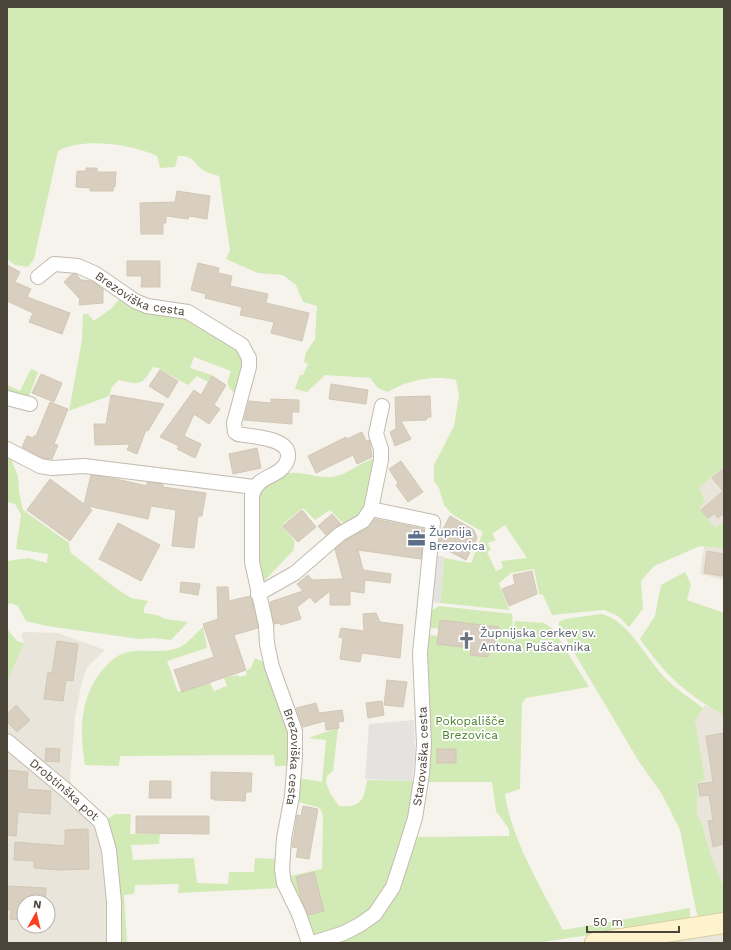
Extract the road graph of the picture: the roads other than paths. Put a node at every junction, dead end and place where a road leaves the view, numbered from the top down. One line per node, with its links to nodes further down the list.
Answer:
1 (38, 277): 6 (street, Brezoviška cesta)
2 (7, 398): 3 (street)
3 (30, 404)
4 (382, 406): 7 (street)
5 (7, 449): 6 (street)
6 (254, 487): 8 (street, Brezoviška cesta)
7 (371, 509): 8 (street); 13 (street, Starovaška cesta)
8 (258, 594): 12 (street, Brezoviška cesta)
9 (7, 741): 11 (street, Drobtinška pot)
10 (724, 923): 14 (main road)
11 (114, 943)
12 (308, 943)
13 (313, 943)
14 (595, 943)

